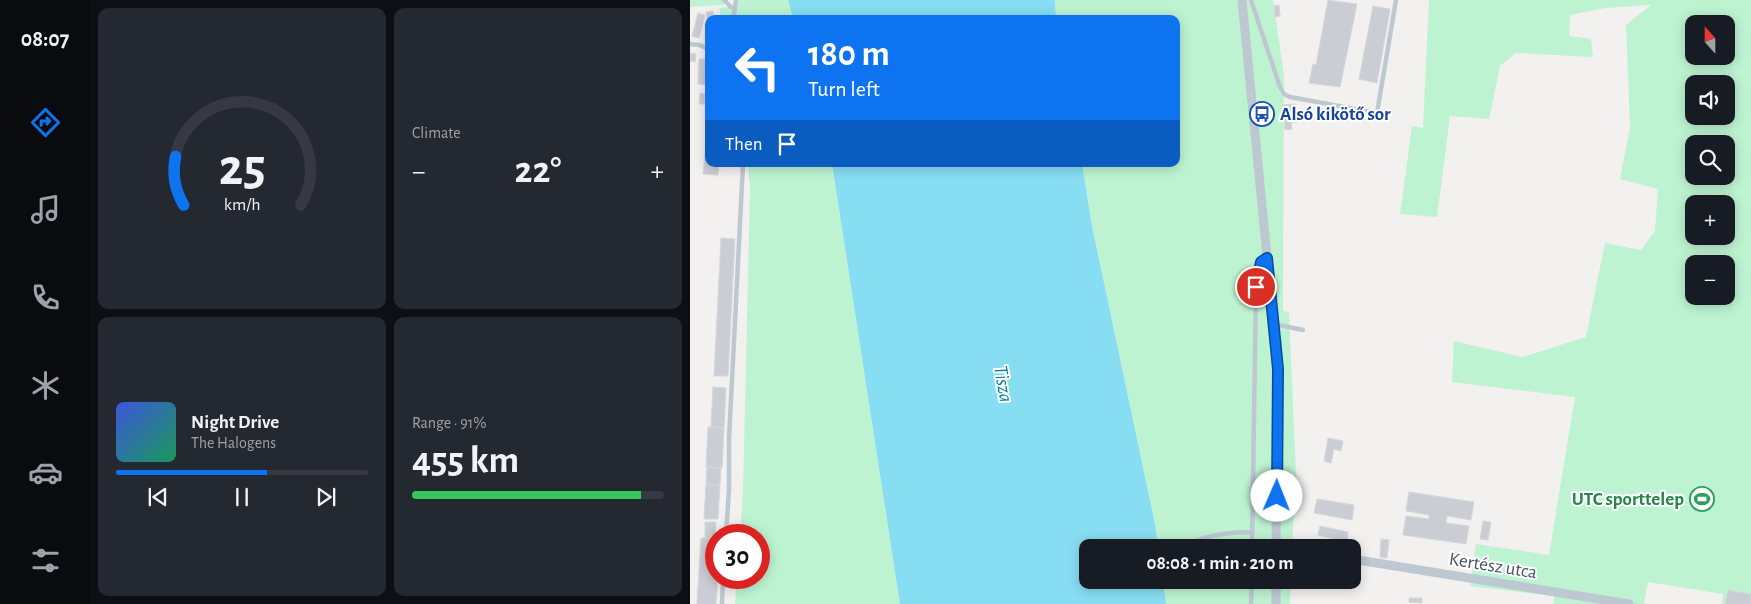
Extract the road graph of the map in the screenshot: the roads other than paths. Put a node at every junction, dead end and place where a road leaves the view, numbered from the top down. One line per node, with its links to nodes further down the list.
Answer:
1 (724, 0): 6 (lane)
2 (736, 0): 7 (lane)
3 (1242, 0): 11 (street)
4 (1251, 0): 5 (lane)
5 (1396, 0)
6 (731, 7)
7 (734, 14)
8 (690, 44): 9 (lane)
9 (705, 47)
10 (743, 167): 14 (lane)
11 (1267, 258): 12 (street); 15 (lane)
12 (1274, 324): 13 (lane); 18 (street)
13 (1303, 330)
14 (727, 524)
15 (1252, 532): 16 (lane); 17 (lane)
16 (1197, 539)
17 (1252, 539)
18 (1277, 539)
19 (1361, 560): 26 (street, Kertész utca)
20 (723, 589): 23 (lane)
21 (1252, 589): 24 (lane)
22 (1276, 589): 25 (street)
23 (722, 604)
24 (1251, 604)
25 (1276, 604)
26 (1629, 604)

